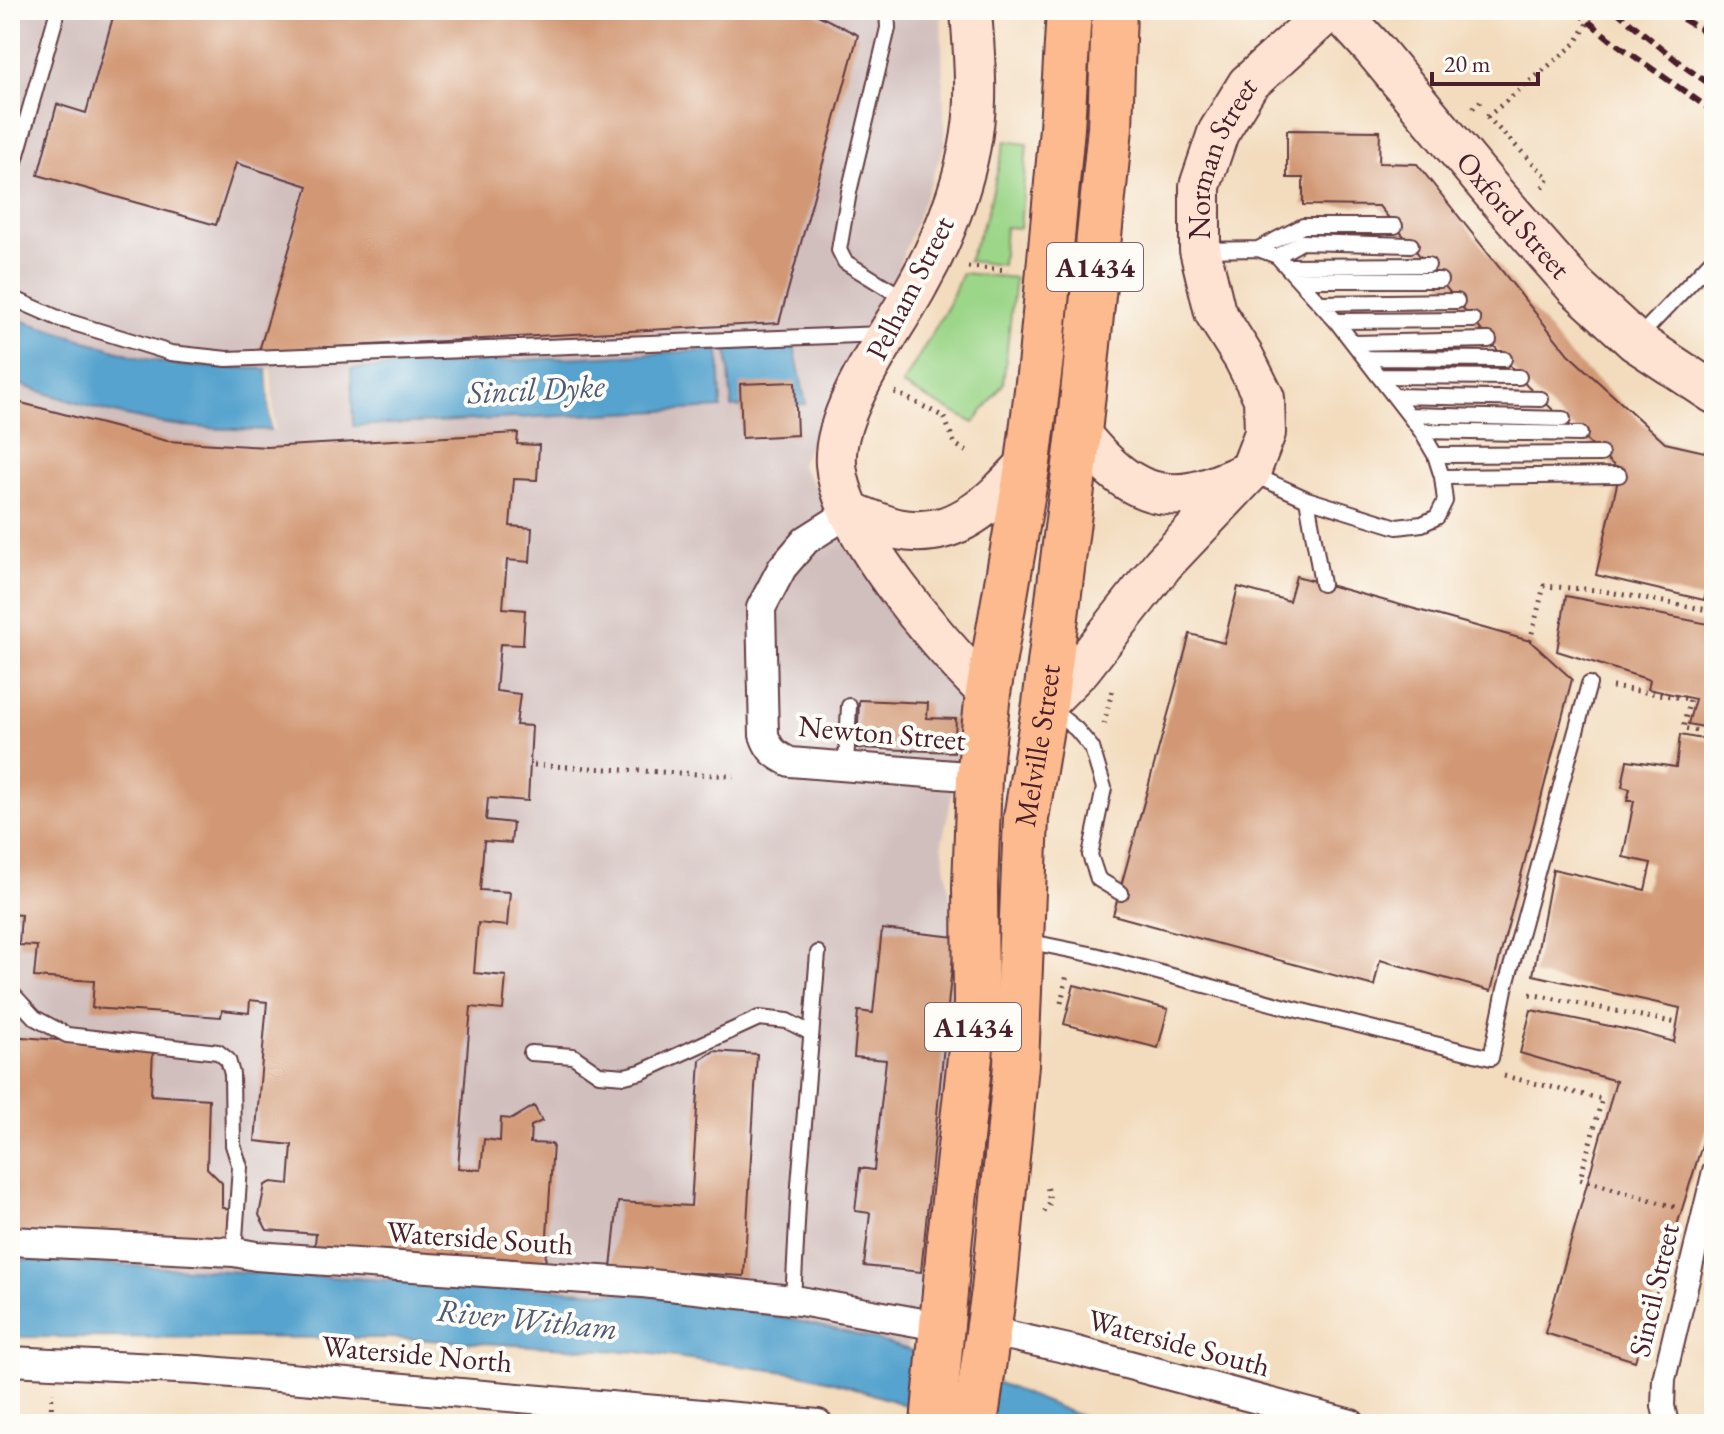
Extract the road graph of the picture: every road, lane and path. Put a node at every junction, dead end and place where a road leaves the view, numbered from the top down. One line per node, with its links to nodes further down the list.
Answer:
1 (58, 10): 11 (lane)
2 (887, 10): 27 (lane)
3 (971, 10): 27 (main road, Pelham Street)
4 (1069, 10): 49 (main road, Melville Street / A1434)
5 (1114, 10): 44 (main road, Melville Street / A1434)
6 (1330, 10): 16 (main road, Norman Street)
7 (1338, 10): 31 (main road, Oxford Street)
8 (1595, 10): 12 (path, bridge)
9 (1484, 98): 10 (path)
10 (1473, 108)
11 (10, 179)
12 (1541, 189)
13 (1395, 226): 15 (lane)
14 (1411, 245): 18 (lane)
15 (1258, 249): 16 (lane); 18 (lane)
16 (1200, 250): 50 (main road, Norman Street)
17 (1714, 258): 31 (lane)
18 (1282, 261): 19 (lane); 22 (lane)
19 (1428, 265)
20 (959, 266): 21 (path)
21 (1008, 271)
22 (1300, 280): 23 (lane); 26 (lane)
23 (1440, 280)
24 (10, 297): 27 (lane)
25 (1457, 301): 26 (lane)
26 (1320, 303): 29 (lane)
27 (899, 317): 54 (main road, Pelham Street)
28 (1473, 320): 29 (lane)
29 (1336, 321): 32 (lane)
30 (1489, 340): 32 (lane)
31 (1635, 341): 38 (main road, Oxford Street)
32 (1353, 343): 33 (lane)
33 (1365, 358): 34 (lane); 35 (lane)
34 (1504, 359)
35 (1381, 376): 36 (lane); 39 (lane)
36 (1519, 377)
37 (894, 392): 46 (path)
38 (1714, 393)
39 (1395, 396): 40 (lane); 41 (lane)
40 (1541, 399)
41 (1410, 415): 42 (lane); 43 (lane)
42 (1563, 419)
43 (1421, 431): 45 (lane); 48 (lane)
44 (1079, 433): 50 (main road); 61 (main road, Melville Street / A1434)
45 (1580, 434)
46 (970, 454)
47 (1601, 454): 48 (lane)
48 (1435, 455): 52 (lane)
49 (1028, 463): 54 (main road); 60 (main road, Melville Street / A1434)
50 (1250, 472): 53 (lane); 61 (main road)
51 (1619, 475): 52 (lane)
52 (1442, 477): 53 (lane)
53 (1307, 499): 55 (lane)
54 (850, 512): 60 (main road, Pelham Street); 66 (street, Newton Street)
55 (1322, 584)
56 (1714, 611): 57 (path)
57 (1530, 641)
58 (1113, 684): 64 (path)
59 (1589, 684): 63 (path); 73 (lane)
60 (988, 693): 68 (main road, Melville Street / A1434)
61 (1045, 704): 64 (lane); 70 (main road, Melville Street / A1434)
62 (849, 706): 66 (lane)
63 (1714, 734)
64 (1092, 748): 69 (lane)
65 (534, 765): 67 (path)
66 (846, 765): 68 (street, Newton Street)
67 (734, 776)
68 (979, 777): 87 (main road, Melville Street / A1434)
69 (1121, 893)
70 (1022, 940): 71 (lane); 88 (main road, Melville Street / A1434)
71 (1070, 950): 73 (lane); 75 (path)
72 (818, 953): 77 (lane)
73 (1505, 989): 76 (path)
74 (10, 991): 85 (lane)
75 (1058, 1017)
76 (1677, 1023)
77 (811, 1033): 78 (lane); 86 (lane)
78 (531, 1053)
79 (1602, 1099): 82 (path)
80 (1714, 1171): 82 (street, Sincil Street)
81 (1047, 1180): 83 (path)
82 (1702, 1215): 94 (street, Sincil Street)
83 (1038, 1222)
84 (10, 1241): 85 (street, Waterside South)
85 (234, 1252): 86 (street, Waterside South)
86 (793, 1300): 87 (street, Waterside South)
87 (942, 1343): 91 (main road, A1434)
88 (985, 1349): 91 (main road, A1434); 93 (street, Waterside South)
89 (10, 1361): 90 (street, Waterside North)
90 (629, 1415): 92 (street, Waterside North)
91 (947, 1423)
92 (818, 1424)
93 (1351, 1424)
94 (1667, 1424)

